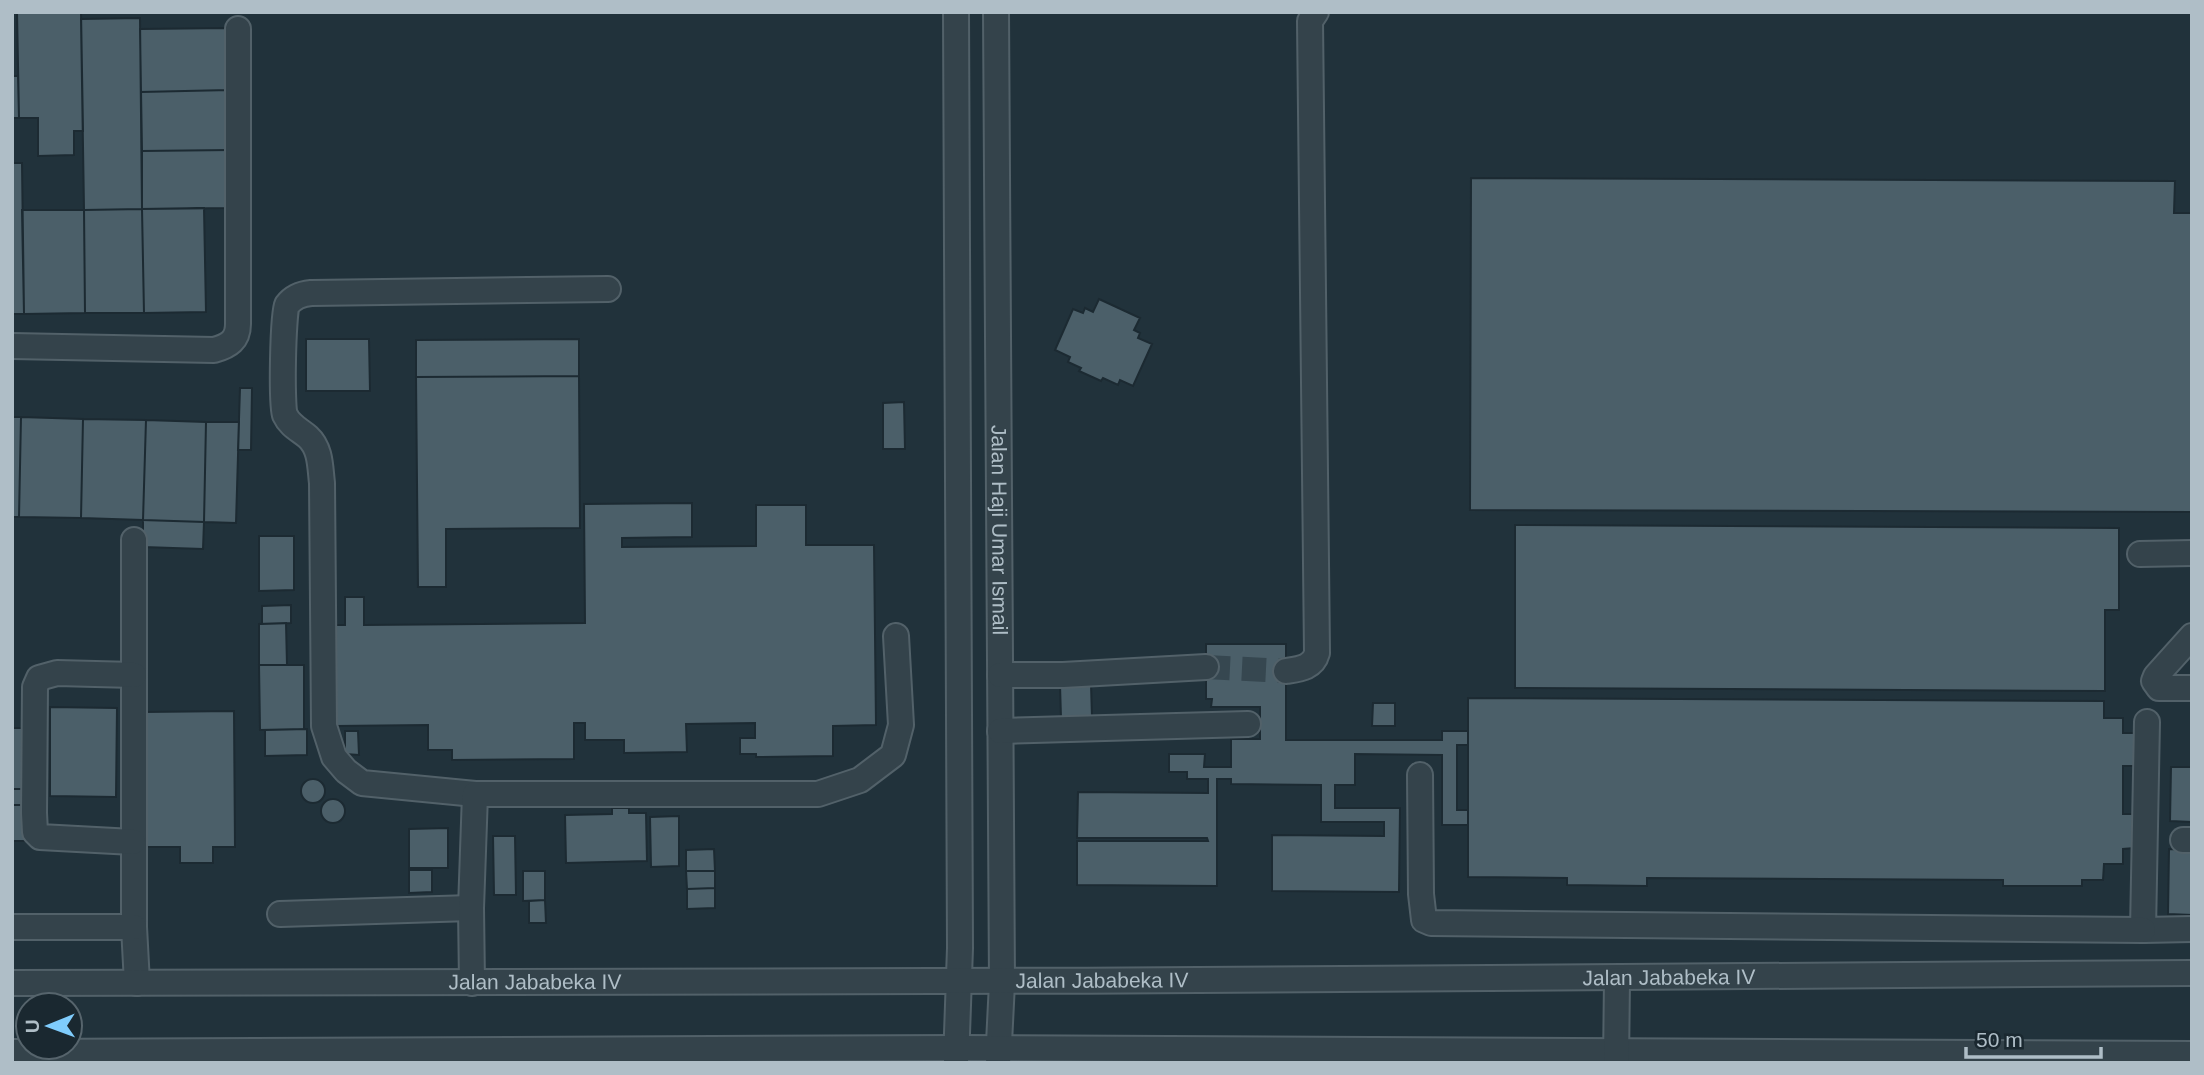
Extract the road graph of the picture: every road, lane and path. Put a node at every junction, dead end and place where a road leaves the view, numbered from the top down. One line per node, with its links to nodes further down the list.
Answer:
1 (956, 12): 31 (street, Jalan Haji Umar Ismail)
2 (996, 12): 15 (street, Jalan Haji Umar Ismail)
3 (1316, 12): 13 (street)
4 (237, 29): 6 (street)
5 (608, 289): 21 (street)
6 (12, 346)
7 (134, 540): 14 (street)
8 (2192, 552): 9 (street)
9 (2140, 554)
10 (896, 636): 21 (street)
11 (2192, 636): 16 (street)
12 (1206, 667): 15 (street)
13 (1286, 671)
14 (134, 675): 22 (street); 22 (street)
15 (1000, 675): 19 (street, Jalan Haji Umar Ismail)
16 (2192, 688)
17 (2147, 722): 28 (street)
18 (1248, 724): 19 (street)
19 (1000, 731): 35 (street, Jalan Haji Umar Ismail)
20 (1420, 775): 28 (street)
21 (475, 794): 23 (street)
22 (133, 842): 26 (street)
23 (471, 908): 24 (street); 34 (street)
24 (280, 914)
25 (12, 927): 26 (street)
26 (134, 927): 33 (street)
27 (2192, 929): 28 (street)
28 (2143, 930)
29 (2192, 973): 30 (street, Jalan Jababeka IV)
30 (1617, 980): 35 (street, Jalan Jababeka IV); 41 (street)
31 (960, 982): 34 (street, Jalan Jababeka IV); 35 (street, Jalan Jababeka IV); 38 (street, Jalan Haji Umar Ismail)
32 (12, 983): 33 (street, Jalan Jababeka IV)
33 (136, 983): 34 (street, Jalan Jababeka IV)
34 (472, 983)
35 (1002, 983): 39 (street, Jalan Haji Umar Ismail)
36 (12, 1052): 40 (street)
37 (2192, 1054): 41 (street)
38 (957, 1055): 39 (street); 40 (street)
39 (998, 1056): 41 (street)
40 (346, 1057)
41 (1616, 1057)

